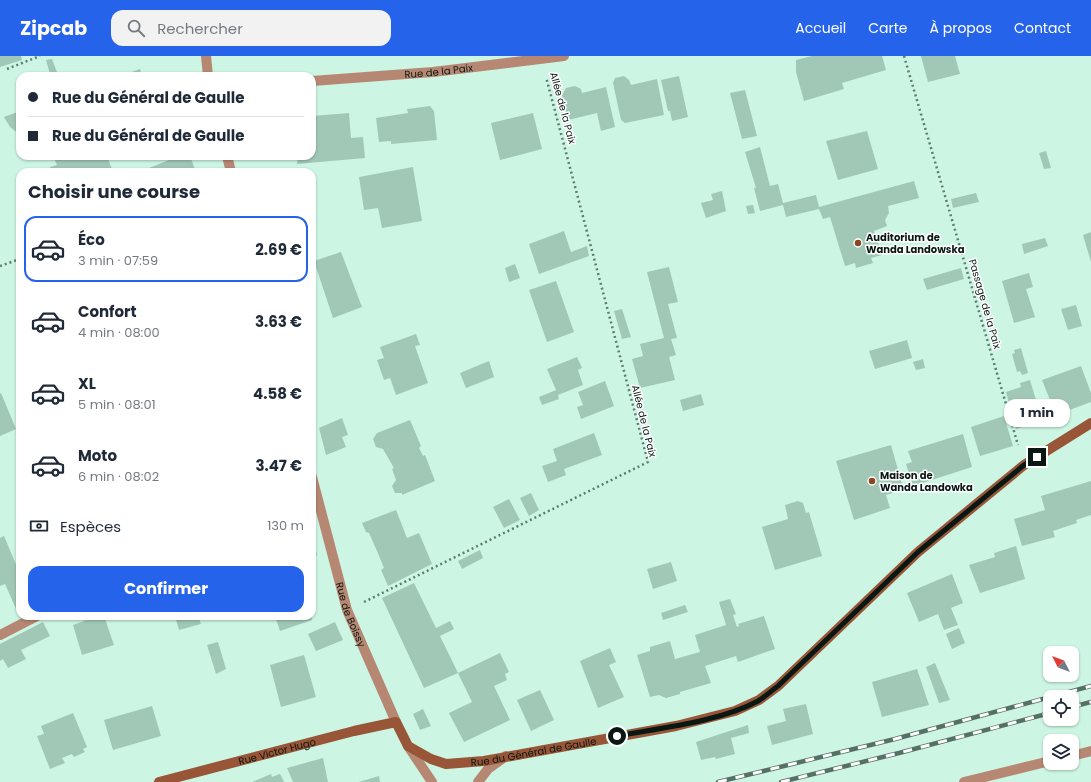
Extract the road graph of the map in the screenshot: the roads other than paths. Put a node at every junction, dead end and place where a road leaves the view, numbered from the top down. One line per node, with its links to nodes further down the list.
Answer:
1 (206, 56): 3 (street)
2 (564, 56): 4 (street, Rue de la Paix)
3 (208, 72)
4 (316, 81)
5 (1091, 424): 13 (street, Rue du Général de Gaulle)
6 (316, 496): 9 (street, Rue de Boissy)
7 (29, 620): 8 (street)
8 (0, 635)
9 (396, 722): 10 (street, Rue de Boissy); 15 (street, Rue Victor Hugo)
10 (408, 746): 13 (street, Rue du Général de Gaulle); 16 (street, Rue de Boissy)
11 (1091, 752): 12 (street)
12 (1079, 755)
13 (506, 756): 17 (street)
14 (1043, 763): 18 (street)
15 (159, 782)
16 (432, 782)
17 (478, 782)
18 (964, 782)

